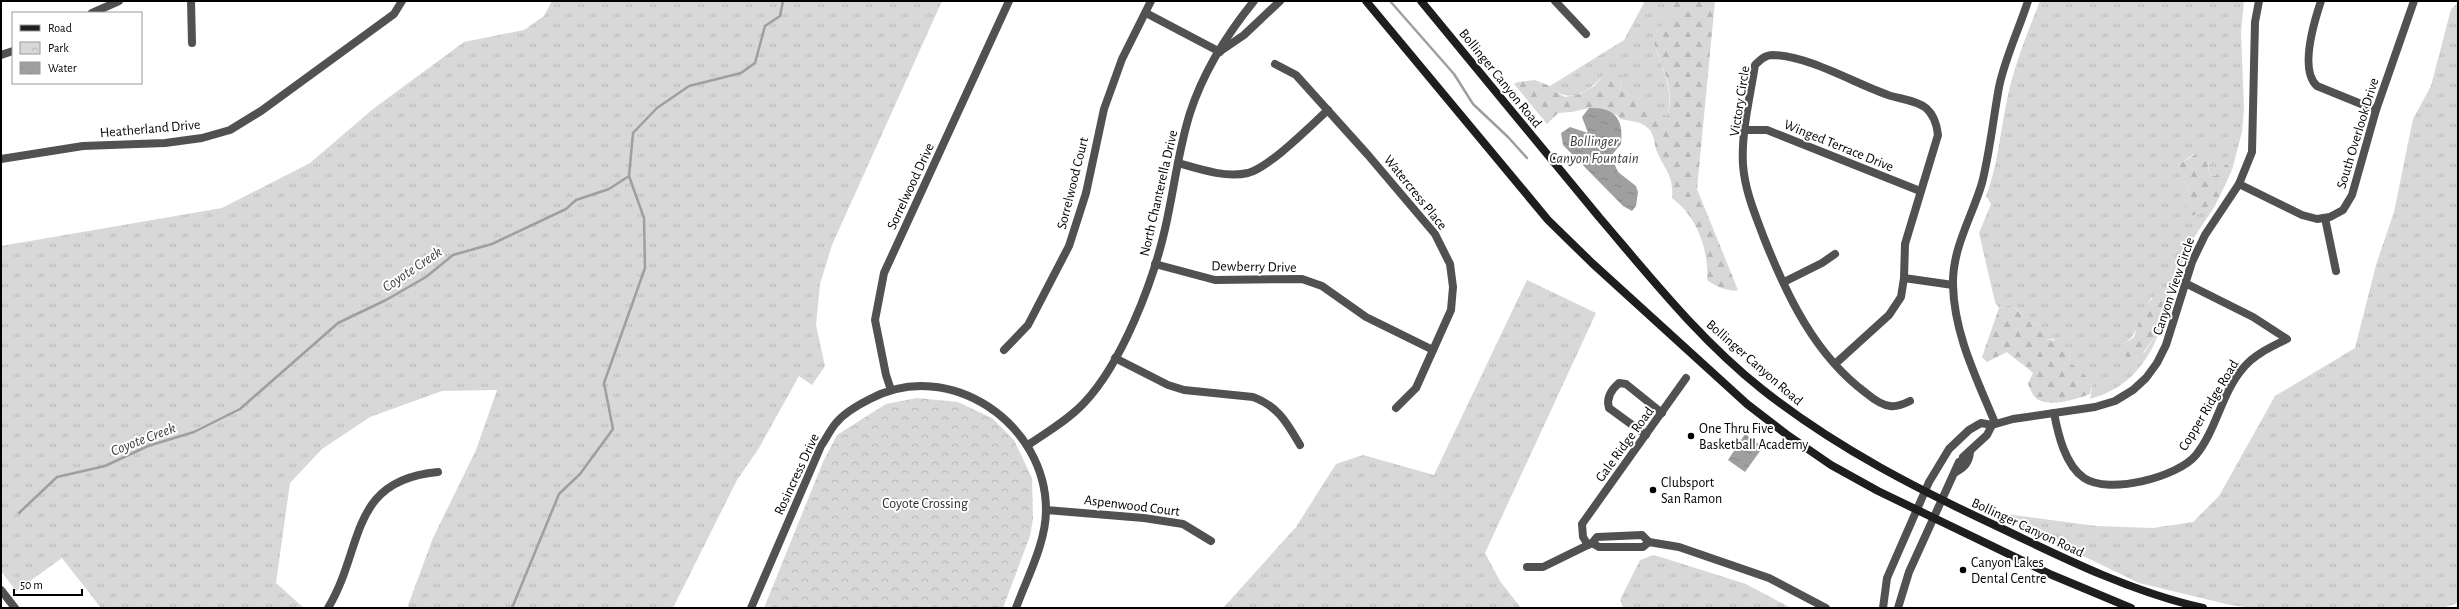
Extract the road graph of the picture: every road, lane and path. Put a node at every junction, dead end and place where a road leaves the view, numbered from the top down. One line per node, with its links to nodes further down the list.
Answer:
1 (119, 1): 15 (street)
2 (191, 1): 18 (street)
3 (402, 1): 26 (street, Heatherland Drive)
4 (1009, 1): 43 (street, Sorrelwood Drive)
5 (1151, 1): 16 (street)
6 (1254, 1): 20 (street, North Chanterella Drive)
7 (1280, 1): 20 (street, North Chanterella Drive)
8 (1366, 1): 58 (main road)
9 (1421, 1): 55 (main road, Bollinger Canyon Road)
10 (1555, 1): 17 (street)
11 (2028, 1): 37 (street)
12 (2259, 1): 28 (street, Canyon View Circle)
13 (2321, 1): 24 (street)
14 (2414, 1): 24 (street, South Overlook Drive)
15 (94, 12)
16 (1146, 13): 20 (street); 38 (street, Sorrelwood Court)
17 (1586, 34)
18 (192, 43)
19 (12, 51): 21 (street)
20 (1220, 52): 27 (street, North Chanterella Drive)
21 (1, 54)
22 (1275, 64): 23 (street, Watercress Place)
23 (1328, 110): 27 (street); 39 (street, Watercress Place)
24 (2376, 110): 30 (street, South Overlook Drive)
25 (1746, 130): 29 (street, Winged Terrace Drive); 29 (street, Victory Circle); 35 (street, Victory Circle)
26 (1, 159)
27 (1178, 163): 32 (street, North Chanterella Drive)
28 (2239, 184): 30 (street); 36 (street, Canyon View Circle)
29 (1920, 191): 34 (street, Victory Circle)
30 (2325, 218): 33 (street)
31 (1835, 254): 35 (street)
32 (1155, 264): 39 (street, Dewberry Drive); 40 (street, North Chanterella Drive)
33 (2336, 271)
34 (1904, 278): 37 (street); 41 (street, Victory Circle)
35 (1784, 282): 41 (street, Victory Circle)
36 (2185, 283): 47 (street, Canyon View Circle); 47 (street, Copper Ridge Road)
37 (1953, 285): 48 (street)
38 (1004, 350)
39 (1433, 350): 45 (street, Watercress Place)
40 (1115, 358): 50 (street, North Chanterella Drive); 51 (street)
41 (1835, 364): 44 (street)
42 (1686, 378): 46 (street, Gale Ridge Road)
43 (891, 390): 50 (street, Rosincress Drive); 68 (street, Rosincress Drive)
44 (1910, 402)
45 (1396, 408)
46 (1662, 413): 49 (street, Gale Ridge Road); 49 (street)
47 (2054, 413): 48 (street, Canyon View Circle)
48 (1994, 424): 52 (street); 55 (street, Canyon View Circle)
49 (1646, 435): 62 (street, Gale Ridge Road)
50 (1028, 445): 57 (street, Rosincress Drive)
51 (1300, 446)
52 (1964, 457): 54 (street); 54 (street)
53 (438, 472): 67 (street)
54 (1956, 472): 56 (street)
55 (1924, 493): 56 (main road, Bollinger Canyon Road); 58 (street, Canyon View Circle)
56 (1941, 500): 59 (street); 73 (main road, Bollinger Canyon Road)
57 (1046, 510): 60 (street, Aspenwood Court); 65 (street)
58 (1916, 510): 59 (main road); 70 (street, Canyon View Circle)
59 (1932, 518): 71 (street); 72 (main road)
60 (1211, 541)
61 (1649, 542): 62 (street); 62 (street); 69 (street)
62 (1590, 544): 63 (street)
63 (1527, 567)
64 (1, 590): 66 (street)
65 (1018, 607)
66 (15, 608)
67 (328, 608)
68 (751, 608)
69 (1826, 608)
70 (1883, 608)
71 (1898, 608)
72 (2131, 608)
73 (2203, 608)

